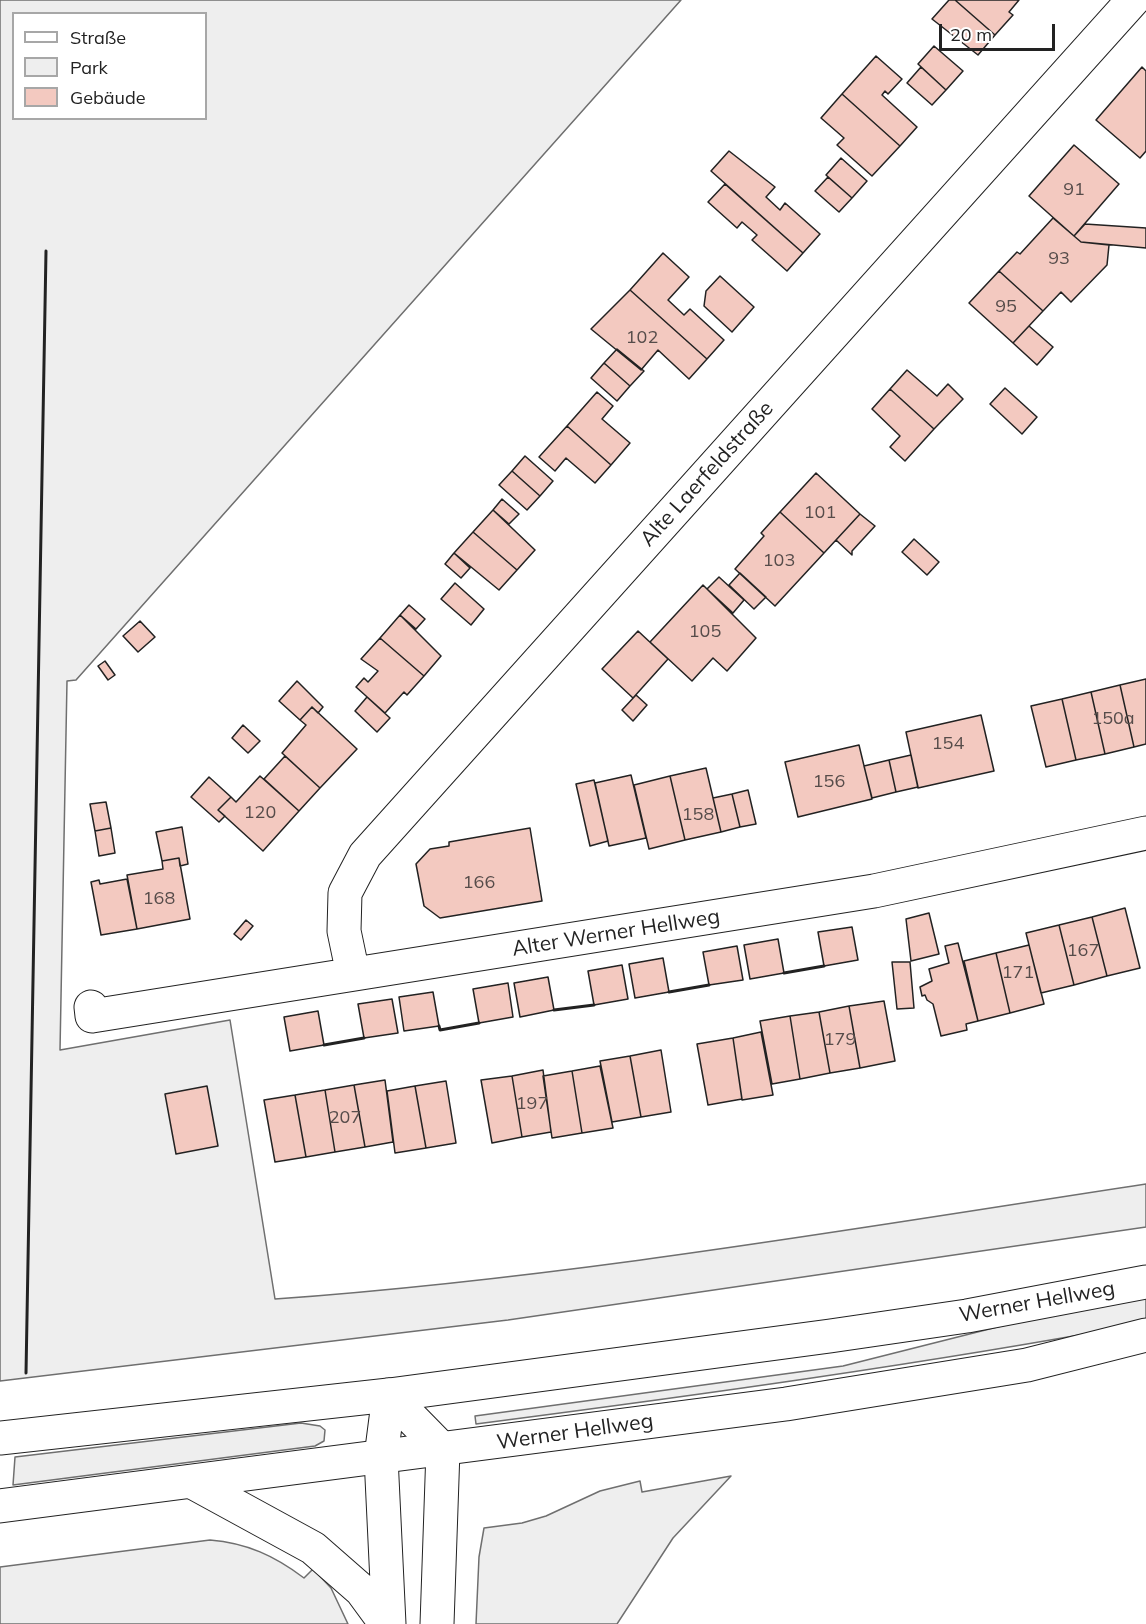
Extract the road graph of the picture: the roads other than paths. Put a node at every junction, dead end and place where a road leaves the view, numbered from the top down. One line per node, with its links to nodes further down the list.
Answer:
1 (1133, 0): 3 (main road, Alte Laerfeldstraße)
2 (1146, 833): 3 (main road, Alter Werner Hellweg)
3 (352, 974): 4 (main road, Alter Werner Hellweg)
4 (91, 1007)
5 (1146, 1282): 7 (main road, Werner Hellweg)
6 (1146, 1335): 9 (main road, Werner Hellweg)
7 (389, 1395): 8 (main road, Werner Hellweg); 9 (main road); 10 (main road)
8 (8, 1437)
9 (443, 1450): 10 (main road, Werner Hellweg); 14 (main road)
10 (381, 1457): 11 (main road, Werner Hellweg); 13 (main road)
11 (194, 1483): 12 (main road, Werner Hellweg); 13 (main road)
12 (6, 1505)
13 (387, 1624)
14 (437, 1624)

